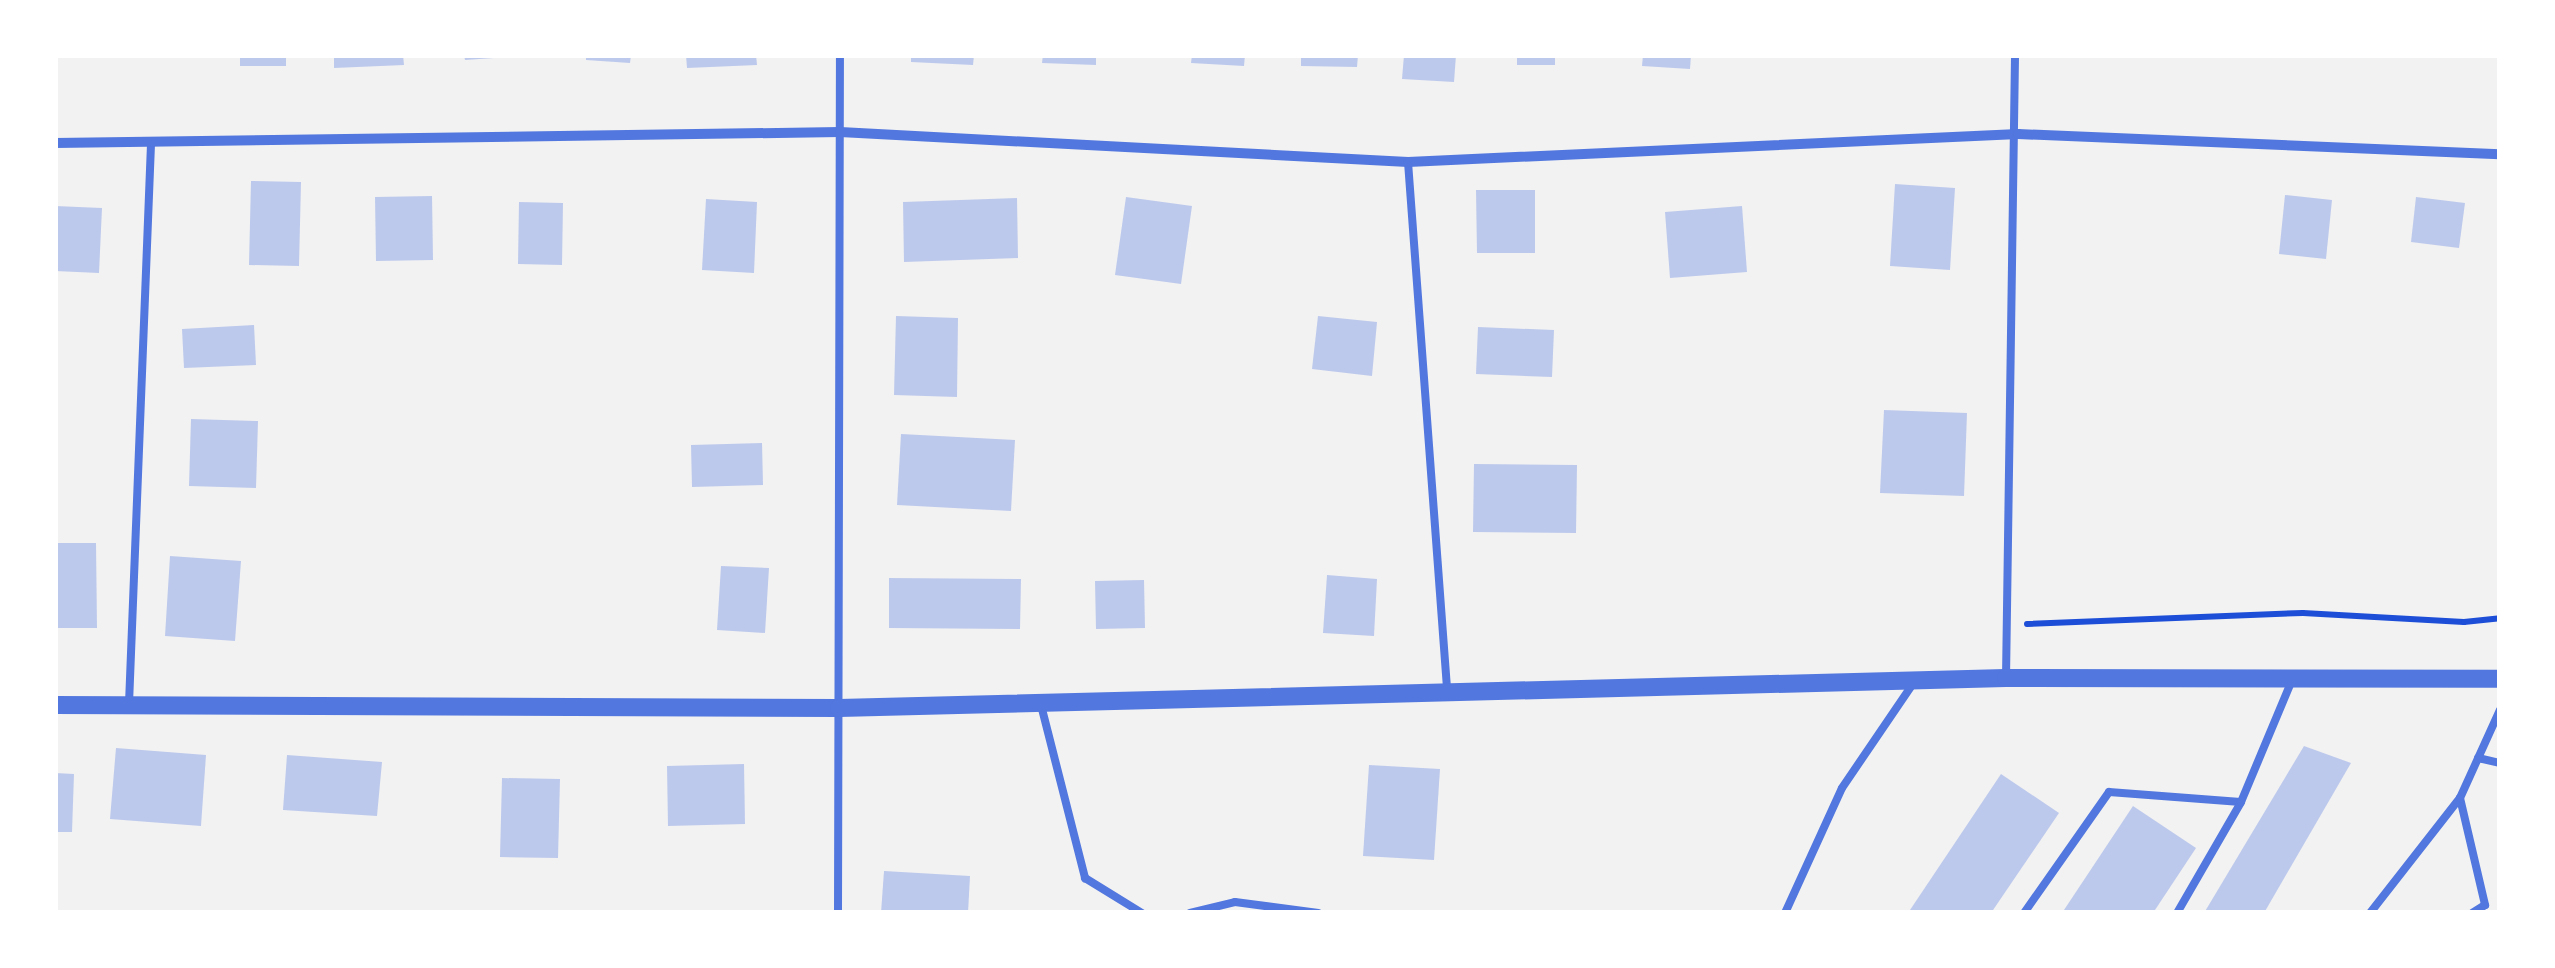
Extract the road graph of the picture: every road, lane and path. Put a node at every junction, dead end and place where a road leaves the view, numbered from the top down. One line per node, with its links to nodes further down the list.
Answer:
1 (840, 55): 3 (lane)
2 (2016, 55): 4 (lane)
3 (840, 132): 6 (street); 8 (street); 19 (lane)
4 (2018, 134): 7 (street); 8 (street); 10 (lane)
5 (55, 144): 6 (street)
6 (152, 145): 17 (lane)
7 (2500, 154)
8 (1408, 162): 15 (lane)
9 (2500, 618): 10 (path)
10 (2007, 624): 11 (lane)
11 (2006, 678): 13 (street); 14 (street)
12 (2500, 679): 14 (street)
13 (1916, 680): 15 (street); 31 (lane)
14 (2292, 680): 24 (lane)
15 (1448, 688): 16 (street)
16 (1040, 703): 19 (street); 28 (lane)
17 (129, 704): 18 (street); 19 (street)
18 (55, 705)
19 (839, 708): 27 (lane)
20 (2500, 710): 21 (lane)
21 (2478, 758): 22 (lane); 23 (lane)
22 (2500, 764)
23 (2460, 798): 25 (lane); 34 (lane)
24 (2241, 802): 32 (lane); 33 (lane)
25 (2485, 906): 26 (lane); 35 (lane)
26 (2500, 906)
27 (838, 913)
28 (1142, 913)
29 (1190, 913): 30 (lane)
30 (1318, 913)
31 (1785, 913)
32 (2024, 913)
33 (2178, 913)
34 (2370, 913)
35 (2472, 913)

